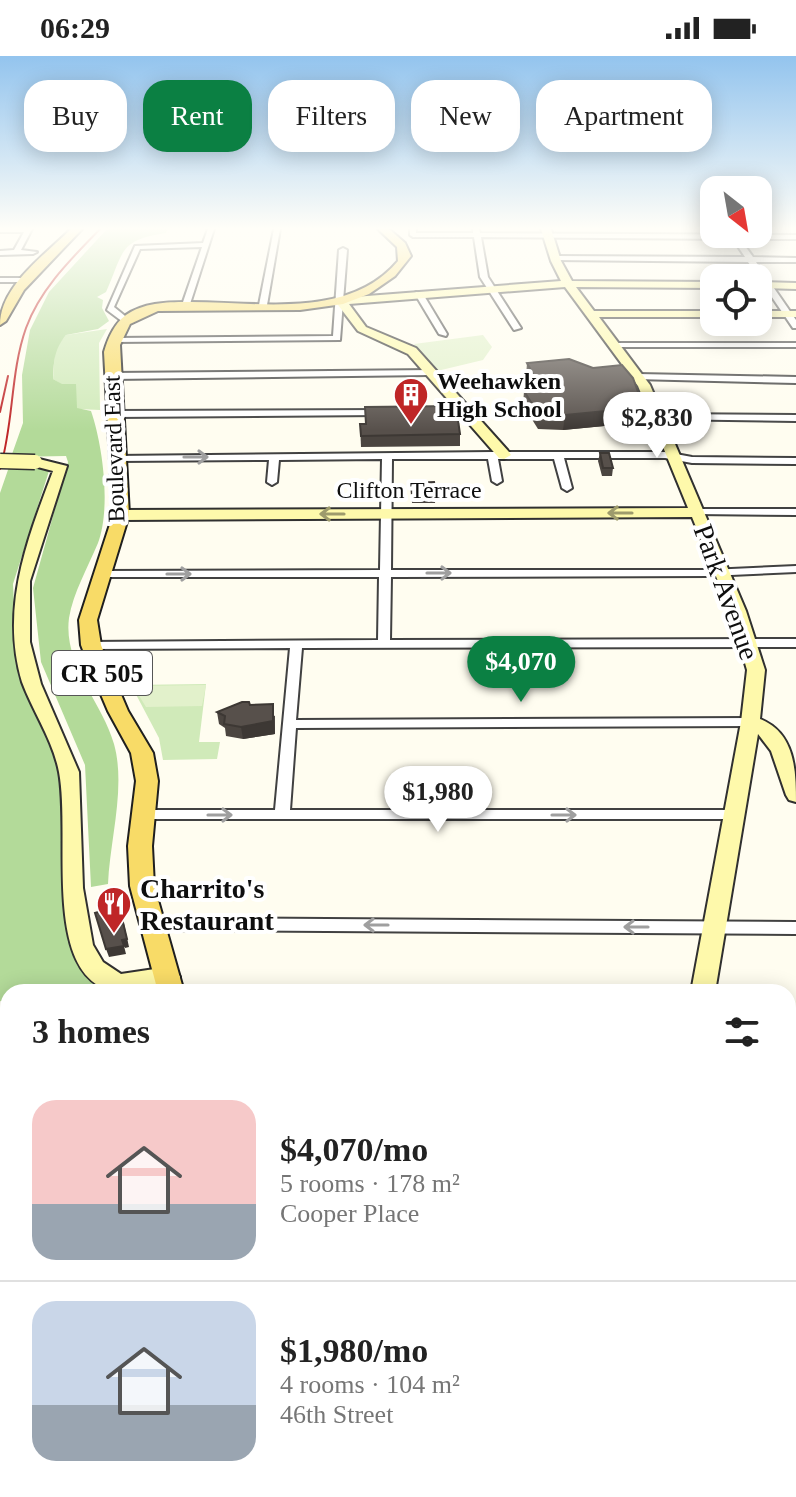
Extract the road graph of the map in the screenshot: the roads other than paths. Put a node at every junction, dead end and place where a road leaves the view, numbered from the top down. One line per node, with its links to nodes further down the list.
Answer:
1 (15, 296): 19 (main road)
2 (115, 296): 18 (street)
3 (189, 296): 13 (street)
4 (265, 296): 14 (street)
5 (341, 296): 12 (street)
6 (354, 296): 12 (main road)
7 (394, 296): 12 (street)
8 (420, 296): 22 (street)
9 (497, 296): 21 (street)
10 (578, 296): 15 (street, Park Avenue)
11 (774, 296): 17 (street)
12 (341, 301): 14 (main road); 23 (street); 26 (street)
13 (186, 305): 14 (main road); 18 (main road)
14 (263, 305)
15 (592, 314): 16 (street); 24 (street, Park Avenue)
16 (700, 314)
17 (792, 314): 20 (street)
18 (126, 320): 23 (main road, Boulevard East / CR 505)
19 (0, 321)
20 (796, 326)
21 (517, 328)
22 (443, 334)
23 (114, 340): 27 (main road, Boulevard East / CR 505)
24 (614, 345): 25 (street); 28 (street, Park Avenue)
25 (796, 345)
26 (430, 372): 27 (street); 34 (street)
27 (112, 376): 31 (main road, Boulevard East / CR 505)
28 (638, 377): 29 (street); 32 (street, Park Avenue)
29 (796, 380)
30 (393, 411): 31 (street)
31 (114, 414): 38 (main road, Boulevard East / CR 505)
32 (659, 417): 33 (street); 39 (street, Park Avenue)
33 (796, 418)
34 (498, 455): 35 (street); 37 (street); 42 (street)
35 (558, 455): 39 (street); 44 (street)
36 (274, 456): 37 (street); 38 (street, one-way to 36); 43 (street)
37 (387, 456): 47 (street)
38 (118, 458): 48 (main road, Boulevard East / CR 505)
39 (676, 458): 41 (street); 45 (street, Park Avenue)
40 (0, 461): 67 (street, bridge)
41 (796, 461)
42 (497, 481)
43 (272, 482)
44 (567, 488)
45 (698, 512): 46 (street); 47 (street, Clifton Terrace, one-way to 47); 50 (street, Park Avenue)
46 (796, 512)
47 (386, 514): 48 (street, Clifton Terrace, one-way to 48); 51 (street)
48 (121, 515): 52 (main road, Boulevard East / CR 505)
49 (796, 569): 50 (street)
50 (722, 571): 51 (street, one-way to 50); 53 (street, Park Avenue)
51 (385, 573): 52 (street, one-way to 51); 55 (street)
52 (101, 574): 56 (main road, Boulevard East / CR 505)
53 (748, 643): 54 (street); 55 (street); 58 (street, Park Avenue)
54 (796, 643)
55 (384, 644): 57 (street)
56 (91, 645): 57 (street); 61 (main road, Boulevard East / CR 505)
57 (296, 645): 59 (street)
58 (750, 722): 59 (street); 60 (street); 63 (street, Park Avenue)
59 (291, 724): 62 (street)
60 (796, 795)
61 (142, 815): 62 (street, one-way to 62); 64 (main road, Boulevard East / CR 505)
62 (282, 815): 63 (street, one-way to 63)
63 (733, 815): 65 (street, Park Avenue)
64 (151, 927): 65 (street, one-way to 64); 67 (main road, Boulevard East / CR 505)
65 (714, 927): 66 (street); 68 (street, Park Avenue)
66 (796, 928)
67 (170, 984)
68 (704, 984)

